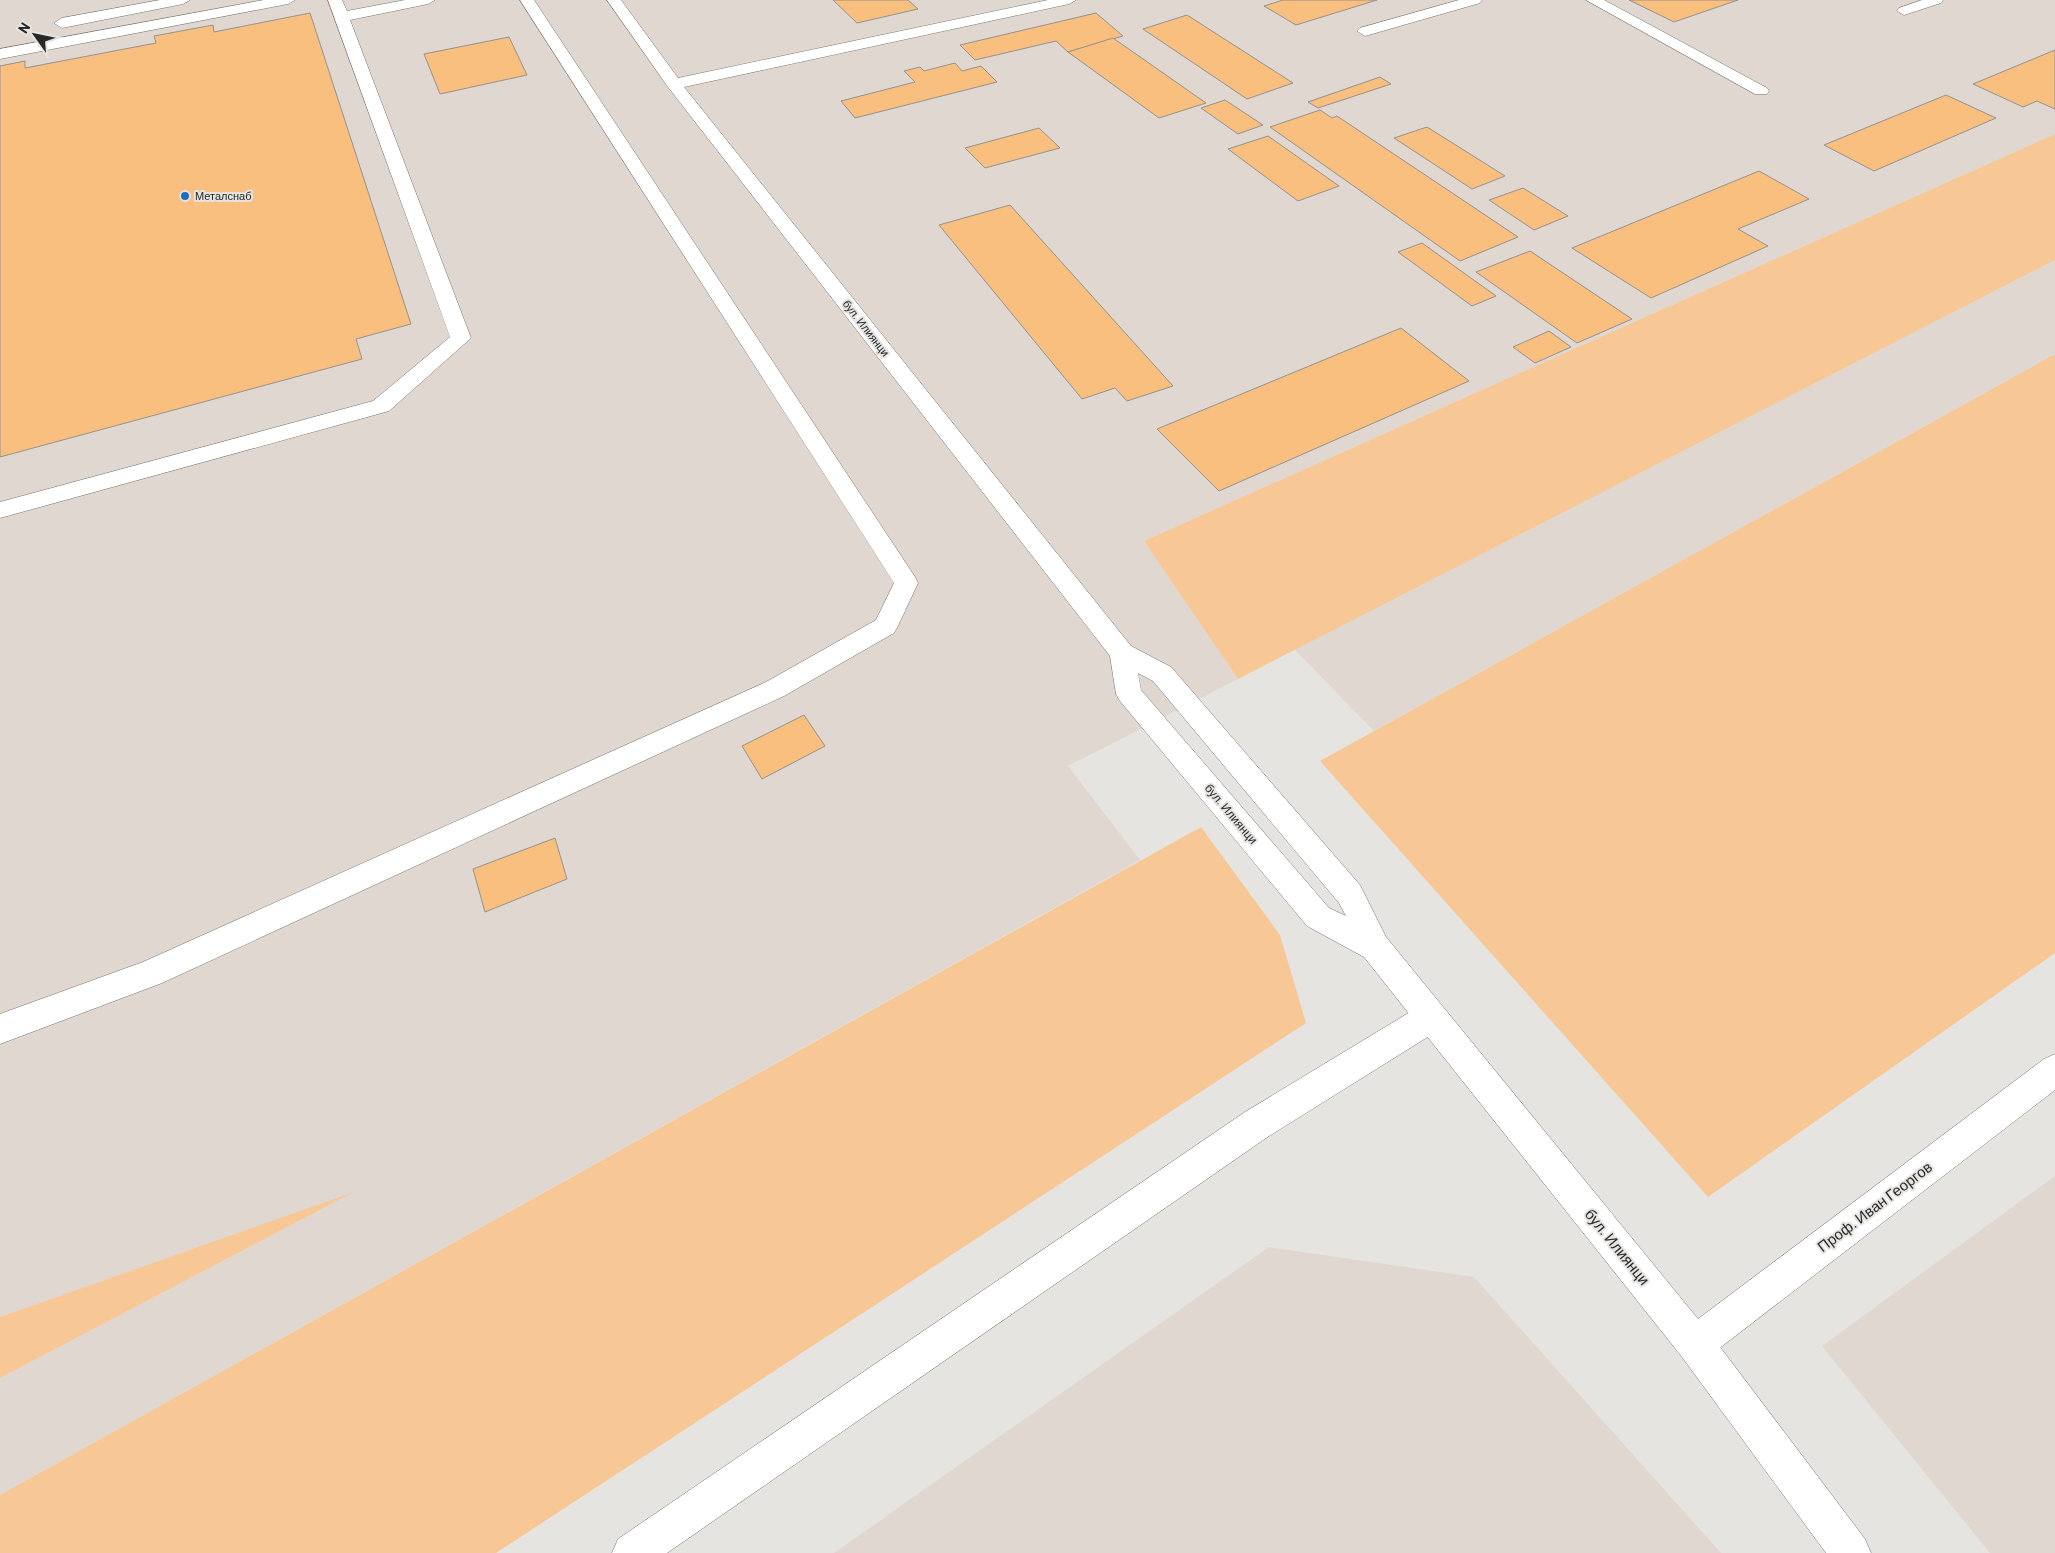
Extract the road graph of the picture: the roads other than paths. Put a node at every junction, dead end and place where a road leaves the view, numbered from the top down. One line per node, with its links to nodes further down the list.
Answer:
1 (183, 0): 12 (street)
2 (288, 0): 14 (street)
3 (428, 0): 10 (street)
4 (527, 0): 21 (street)
5 (614, 0): 15 (street, бул. Илиянци)
6 (1069, 0): 15 (street)
7 (1475, 0): 13 (street)
8 (1593, 0): 16 (street)
9 (1936, 0): 11 (street)
10 (338, 9): 17 (street)
11 (1904, 12)
12 (48, 26)
13 (1365, 31)
14 (0, 54)
15 (674, 84): 18 (street, бул. Илиянци)
16 (1761, 91)
17 (0, 510)
18 (1122, 652): 19 (street, бул. Илиянци); 19 (street, бул. Илиянци)
19 (1374, 947): 20 (street, бул. Илиянци)
20 (1431, 1017): 23 (street, бул. Илиянци); 24 (street)
21 (0, 1029)
22 (2055, 1070): 23 (street, Проф. Иван Георгов)
23 (1696, 1344): 25 (street, бул. Илиянци)
24 (632, 1553)
25 (1851, 1553)

